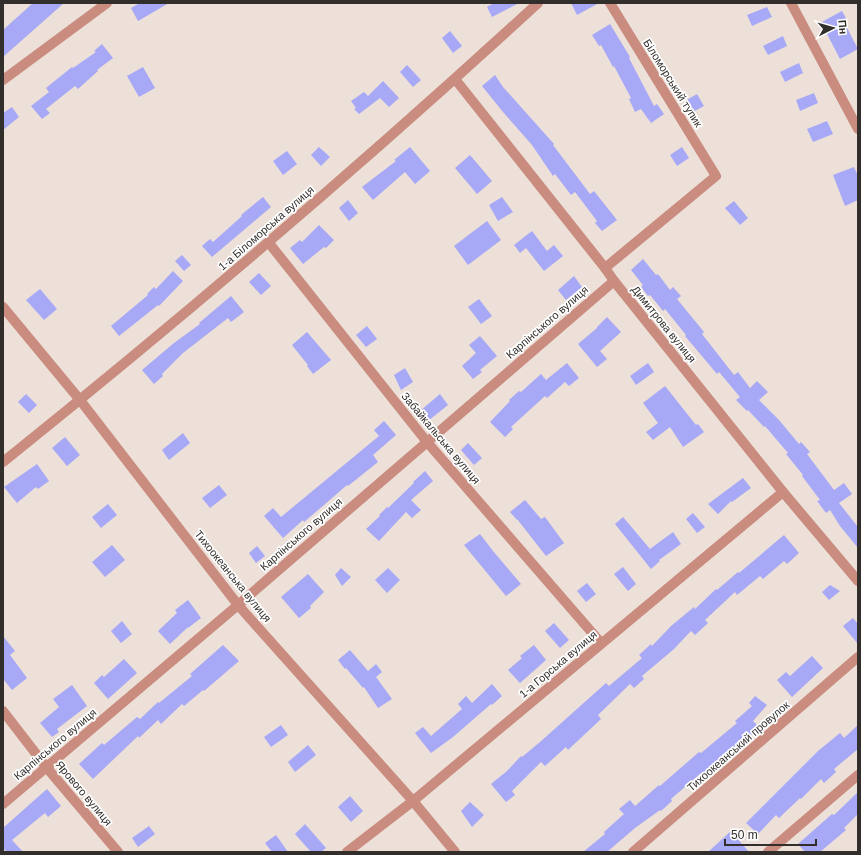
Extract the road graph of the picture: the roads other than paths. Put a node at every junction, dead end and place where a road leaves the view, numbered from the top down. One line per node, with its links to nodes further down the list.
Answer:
1 (107, 3): 6 (street)
2 (538, 3): 5 (street, 1-а Біломорська вулиця)
3 (610, 3): 9 (street, Біломорський тупик)
4 (790, 3): 7 (street)
5 (455, 79): 8 (street, 1-а Біломорська вулиця); 9 (street, Димитрова вулиця)
6 (3, 80)
7 (858, 129)
8 (269, 243): 12 (street, 1-а Біломорська вулиця); 13 (street, Забайкальська вулиця)
9 (606, 268): 10 (street, Димитрова вулиця)
10 (614, 281): 13 (street, Карпінського вулиця); 15 (street, Димитрова вулиця)
11 (3, 307): 12 (street, Тихоокеанська вулиця)
12 (80, 400): 14 (street, 1-а Біломорська вулиця); 17 (street, Тихоокеанська вулиця)
13 (427, 442): 17 (street, Карпінського вулиця); 18 (street, Забайкальська вулиця)
14 (3, 462)
15 (783, 492): 16 (street, Димитрова вулиця); 18 (street, 1-а Горська вулиця)
16 (858, 581)
17 (238, 605): 21 (street, Карпінського вулиця); 23 (street, Тихоокеанська вулиця)
18 (601, 643): 23 (street, 1-а Горська вулиця)
19 (858, 657): 28 (street, Тихоокеанський провулок)
20 (3, 711): 21 (street, Ярового вулиця)
21 (47, 768): 24 (street, Карпінського вулиця); 25 (street, Ярового вулиця)
22 (858, 775): 29 (street)
23 (412, 801): 26 (street, 1-а Горська вулиця); 27 (street, Тихоокеанська вулиця)
24 (3, 804)
25 (118, 852)
26 (347, 852)
27 (455, 852)
28 (633, 852)
29 (768, 852)

